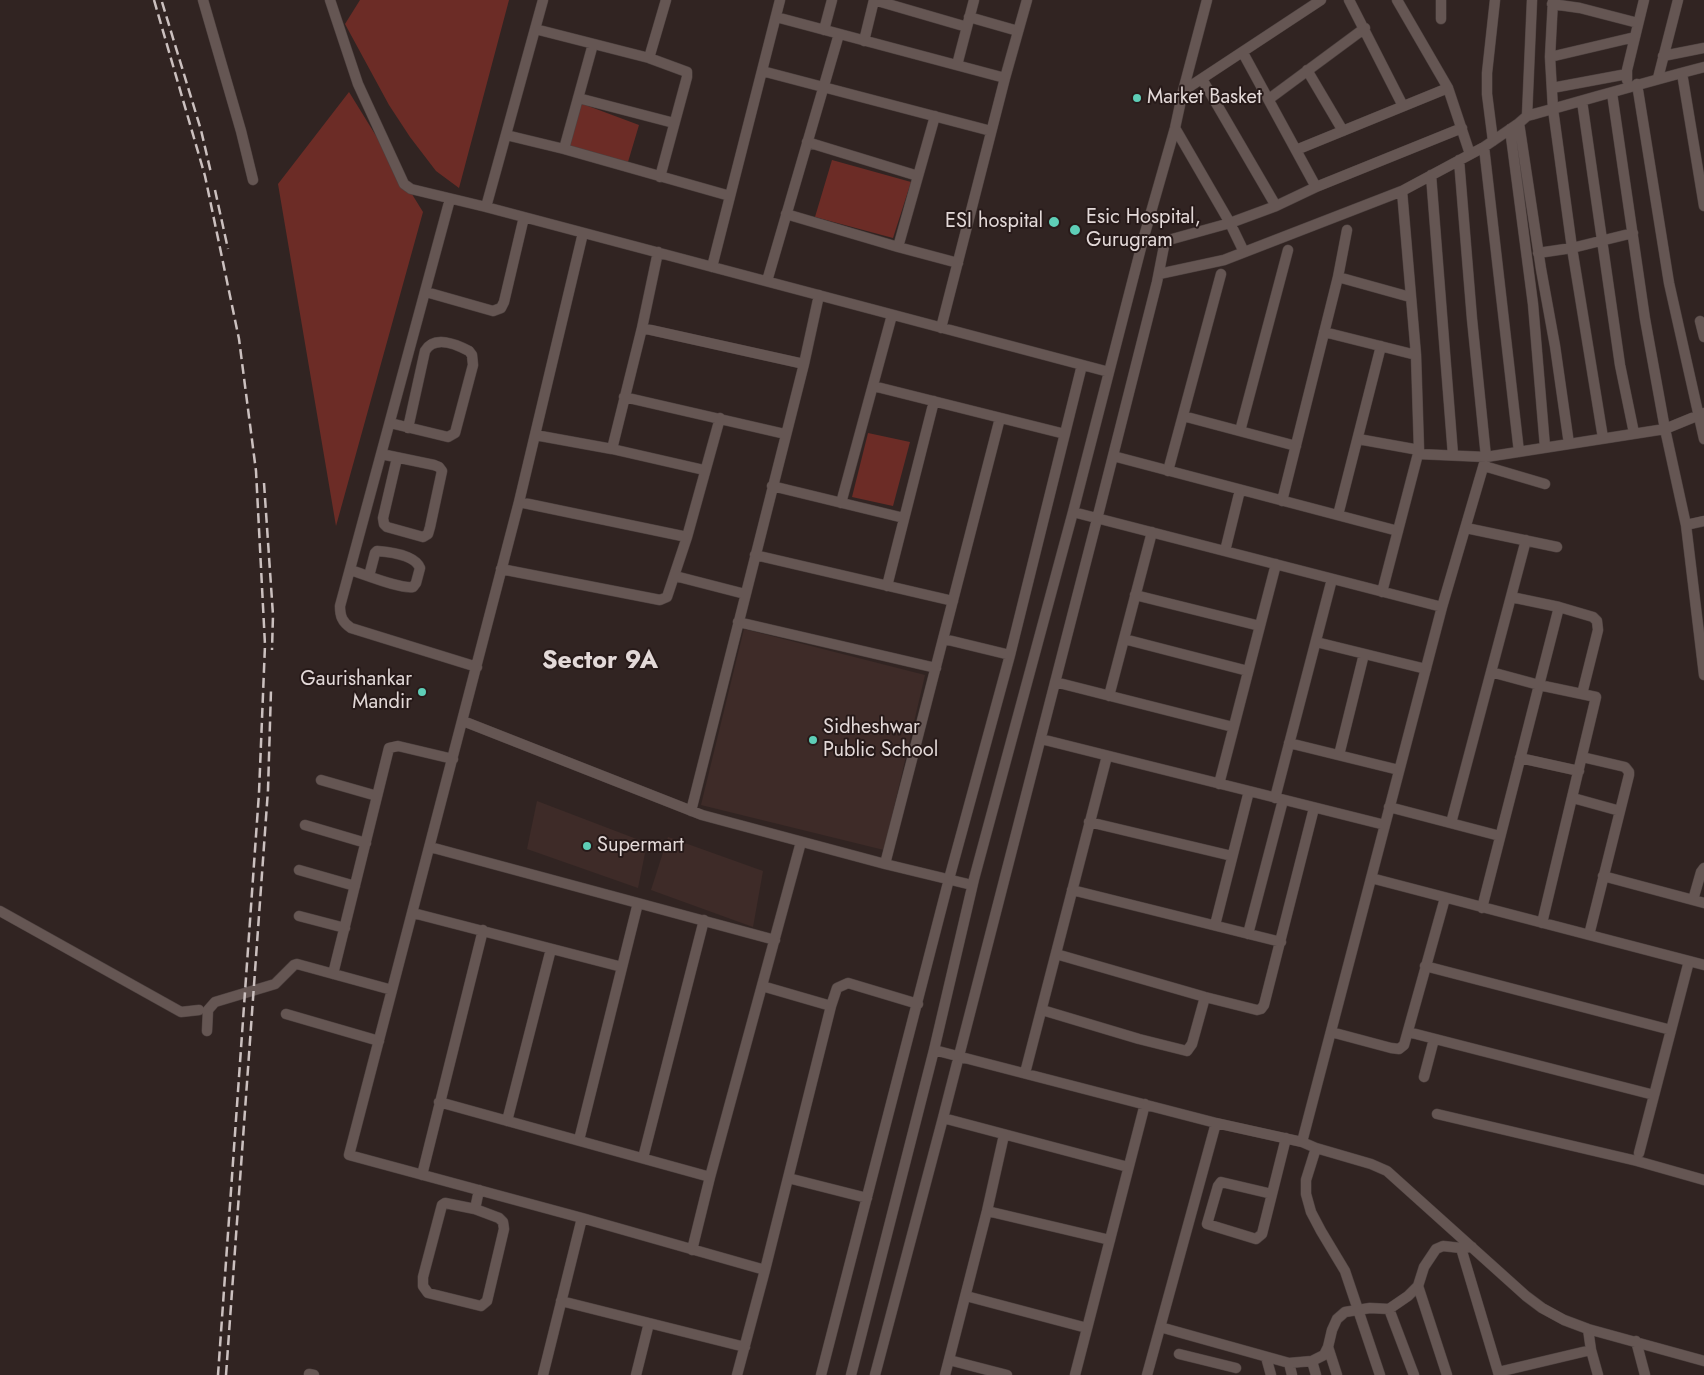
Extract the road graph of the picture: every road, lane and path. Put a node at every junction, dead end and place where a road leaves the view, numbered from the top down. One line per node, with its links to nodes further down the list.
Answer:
1 (202, 0): 76 (street)
2 (330, 0): 80 (street)
3 (543, 0): 25 (street)
4 (666, 0): 36 (street)
5 (780, 0): 20 (street)
6 (832, 0): 26 (street)
7 (874, 0): 22 (street); 30 (street)
8 (973, 0): 22 (street)
9 (1027, 0): 27 (street)
10 (1207, 0): 50 (street)
11 (1321, 0): 33 (street)
12 (1349, 0): 24 (street)
13 (1397, 0): 48 (street)
14 (1441, 0): 21 (street)
15 (1495, 0): 66 (street)
16 (1532, 0): 58 (street)
17 (1644, 0): 23 (street)
18 (1678, 0): 34 (street)
19 (1552, 2): 23 (street); 35 (street)
20 (776, 17): 26 (street); 40 (street)
21 (1440, 20)
22 (968, 22): 27 (street); 37 (street)
23 (1638, 23): 29 (street)
24 (1364, 28): 39 (street); 55 (street)
25 (535, 29): 31 (street); 65 (street)
26 (824, 30): 28 (street)
27 (1018, 31): 43 (street)
28 (839, 34): 30 (street); 47 (street)
29 (1635, 37): 35 (street); 42 (street)
30 (864, 41): 37 (street)
31 (593, 44): 36 (street); 52 (street)
32 (1704, 48): 34 (street)
33 (1243, 52): 45 (street); 53 (street)
34 (1663, 56): 44 (street)
35 (1550, 57): 49 (street)
36 (649, 58): 59 (street)
37 (957, 65): 43 (street)
38 (1704, 68): 41 (street)
39 (1307, 70): 53 (street); 64 (street)
40 (762, 71): 47 (street); 79 (street)
41 (1682, 73): 44 (street); 82 (street)
42 (1627, 74): 46 (street); 49 (street)
43 (1005, 78): 63 (street)
44 (1658, 78): 46 (street)
45 (1202, 79): 50 (street); 81 (street)
46 (1633, 85): 51 (street); 124 (street)
47 (824, 87): 57 (street); 67 (street)
48 (1448, 88): 55 (street); 62 (street)
49 (1552, 88): 56 (street)
50 (1183, 91): 61 (street)
51 (1612, 93): 54 (street); 89 (street)
52 (578, 98): 59 (street); 69 (street)
53 (1268, 99): 70 (street)
54 (1582, 101): 56 (street); 92 (street)
55 (1403, 106): 64 (street)
56 (1553, 109): 58 (street); 94 (street)
57 (935, 116): 63 (street); 74 (street)
58 (1528, 116): 60 (street)
59 (674, 123): 75 (street)
60 (1515, 126): 66 (street); 98 (street); 109 (street)
61 (1176, 128): 86 (street); 90 (street)
62 (1462, 128): 71 (street); 77 (street)
63 (991, 131): 99 (street)
64 (1343, 131): 70 (street)
65 (506, 135): 69 (street); 83 (street)
66 (1493, 140): 68 (street)
67 (807, 142): 74 (street); 84 (street)
68 (1484, 147): 71 (street); 144 (street)
69 (564, 149): 75 (street)
70 (1296, 150): 77 (street)
71 (1470, 154): 72 (street)
72 (1459, 160): 73 (street); 149 (street)
73 (1431, 175): 78 (street); 147 (street)
74 (918, 176): 93 (street)
75 (660, 177): 79 (street)
76 (253, 180)
77 (1316, 187): 81 (street)
78 (1402, 191): 97 (street); 107 (street)
79 (730, 196): 100 (street)
80 (450, 200): 83 (street); 105 (street)
81 (1276, 206): 86 (street)
82 (1704, 206)
83 (486, 207): 85 (street)
84 (786, 214): 93 (street); 104 (street)
85 (524, 217): 88 (street); 105 (street)
86 (1230, 223): 91 (street); 97 (street)
87 (1347, 230): 103 (street)
88 (583, 232): 96 (street); 135 (street)
89 (1633, 234): 92 (street); 130 (street)
90 (1143, 240): 91 (street); 120 (street)
91 (1165, 241): 101 (street)
92 (1602, 241): 94 (street); 132 (street)
93 (898, 247): 99 (street)
94 (1572, 248): 98 (street); 136 (street)
95 (1288, 250): 131 (street)
96 (658, 252): 100 (street); 112 (street)
97 (1244, 252): 101 (street)
98 (1538, 253): 108 (street)
99 (958, 262): 113 (street)
100 (712, 267): 104 (street)
101 (1159, 274): 146 (street)
102 (1221, 274): 125 (street)
103 (1338, 276): 107 (street); 114 (street)
104 (767, 281): 106 (street)
105 (426, 292): 128 (street)
106 (819, 295): 110 (street); 118 (street)
107 (1410, 297): 117 (street)
108 (1547, 303): 109 (street); 139 (street)
109 (1533, 304): 141 (street)
110 (892, 315): 113 (street); 121 (street)
111 (1700, 320): 115 (street)
112 (642, 328): 118 (street); 122 (street)
113 (941, 328): 119 (street)
114 (1324, 332): 116 (street); 140 (street)
115 (1704, 337)
116 (1381, 346): 117 (street); 137 (street)
117 (1416, 355): 143 (street)
118 (804, 364): 133 (street)
119 (1082, 365): 120 (street); 134 (street)
120 (1109, 372): 158 (street)
121 (874, 386): 123 (street); 157 (street)
122 (624, 397): 126 (street); 142 (street)
123 (934, 401): 127 (street); 160 (street)
124 (1701, 414): 130 (street); 138 (street)
125 (1183, 416): 131 (street); 151 (street)
126 (720, 418): 133 (street); 150 (street)
127 (1000, 418): 134 (street); 184 (street)
128 (390, 423): 129 (street); 145 (street)
129 (408, 428): 129 (street)
130 (1665, 429): 132 (street); 163 (street)
131 (1240, 431): 140 (street)
132 (1634, 433): 136 (street)
133 (785, 434): 153 (street)
134 (1065, 434): 194 (street)
135 (536, 435): 142 (street); 156 (street)
136 (1603, 438): 139 (street)
137 (1358, 439): 143 (street); 159 (street)
138 (1704, 439)
139 (1569, 444): 141 (street)
140 (1296, 446): 155 (street)
141 (1545, 447): 144 (street)
142 (612, 449): 150 (street)
143 (1418, 452): 147 (street); 165 (street)
144 (1519, 452): 149 (street)
145 (382, 454): 148 (street); 174 (street)
146 (1113, 456): 151 (street); 161 (street)
147 (1454, 456): 149 (street)
148 (397, 458): 148 (street)
149 (1485, 461): 152 (street); 164 (street)
150 (704, 470): 167 (street)
151 (1168, 471): 154 (street)
152 (1546, 484)
153 (772, 486): 157 (street); 171 (street)
154 (1240, 490): 155 (street); 170 (street)
155 (1282, 500): 159 (street)
156 (519, 502): 167 (street); 173 (street)
157 (841, 502): 160 (street)
158 (1073, 512): 161 (street); 241 (street)
159 (1338, 515): 165 (street)
160 (904, 518): 179 (street)
161 (1098, 518): 166 (street); 201 (street)
162 (1704, 521): 163 (street)
163 (1686, 526): 178 (street)
164 (1466, 528): 168 (street); 186 (street)
165 (1398, 531): 180 (street)
166 (1152, 532): 170 (street); 182 (street)
167 (687, 537): 176 (street)
168 (1526, 540): 169 (street); 183 (street)
169 (1557, 547)
170 (1225, 551): 172 (street)
171 (755, 555): 179 (street); 181 (street)
172 (1276, 564): 177 (street); 189 (street)
173 (502, 569): 176 (street); 195 (street)
174 (350, 570): 175 (street); 195 (street)
175 (369, 576): 175 (street)
176 (676, 576): 181 (street)
177 (1332, 579): 180 (street); 192 (street)
178 (1699, 584): 187 (street)
179 (887, 586): 184 (street)
180 (1382, 592): 186 (street)
181 (745, 594): 188 (street)
182 (1135, 595): 189 (street); 190 (street)
183 (1512, 597): 185 (street); 199 (street)
184 (953, 601): 191 (street)
185 (1559, 607): 202 (street); 203 (street)
186 (1442, 608): 197 (street)
187 (1700, 620): 200 (street)
188 (738, 622): 196 (street); 225 (street)
189 (1260, 626): 198 (street)
190 (1124, 638): 198 (street); 204 (street)
191 (944, 639): 194 (street); 196 (street)
192 (1316, 642): 193 (street); 208 (street)
193 (1364, 654): 197 (street); 209 (street)
194 (1010, 655): 240 (street)
195 (477, 668): 205 (street)
196 (936, 668): 235 (street)
197 (1426, 668): 214 (street)
198 (1248, 671): 206 (street)
199 (1491, 672): 202 (street); 227 (street)
200 (1704, 675)
201 (1055, 682): 204 (street); 207 (street)
202 (1538, 685): 203 (street); 212 (street)
203 (1582, 694): 211 (street)
204 (1109, 696): 206 (street)
205 (463, 721): 213 (street); 225 (street)
206 (1233, 727): 217 (street)
207 (1041, 739): 210 (street); 283 (street)
208 (1289, 743): 209 (street); 221 (street)
209 (1339, 755): 214 (street)
210 (1107, 756): 217 (street); 226 (street)
211 (1582, 757): 215 (street); 224 (street)
212 (1520, 758): 215 (street); 230 (street)
213 (453, 759): 219 (street); 233 (street)
214 (1399, 770): 222 (street)
215 (1579, 771): 220 (street)
216 (321, 780): 219 (street)
217 (1219, 784): 218 (street)
218 (1249, 791): 221 (street); 234 (street)
219 (377, 796): 232 (street)
220 (1573, 798): 224 (street); 253 (street)
221 (1279, 799): 223 (street); 257 (street)
222 (1389, 807): 227 (street); 229 (street)
223 (1314, 808): 229 (street); 260 (street)
224 (1620, 810): 238 (street)
225 (691, 811): 231 (street)
226 (1090, 822): 234 (street); 243 (street)
227 (1451, 823): 230 (street)
228 (305, 825): 232 (street)
229 (1385, 825): 239 (street)
230 (1500, 836): 248 (street)
231 (801, 842): 235 (street); 259 (street)
232 (366, 843): 242 (street)
233 (430, 847): 246 (street); 250 (street)
234 (1232, 856): 254 (street)
235 (886, 864): 240 (street)
236 (1704, 868): 245 (street)
237 (299, 870): 242 (street)
238 (1603, 876): 245 (street); 258 (street)
239 (1371, 878): 244 (street); 278 (street)
240 (949, 879): 241 (street); 271 (street)
241 (972, 885): 282 (street)
242 (356, 886): 255 (street)
243 (1072, 890): 254 (street); 262 (street)
244 (1445, 898): 248 (street); 265 (street)
245 (1693, 900): 247 (street)
246 (638, 903): 252 (street); 266 (street)
247 (1704, 903)
248 (1482, 908): 253 (street)
249 (0, 910): 274 (street)
250 (413, 913): 256 (street); 269 (street)
251 (300, 916): 255 (street)
252 (704, 920): 259 (street); 299 (street)
253 (1542, 923): 258 (street)
254 (1215, 925): 257 (street)
255 (345, 928): 267 (street)
256 (483, 930): 261 (street); 287 (street)
257 (1248, 934): 260 (street)
258 (1588, 935): 263 (street)
259 (775, 940): 268 (street)
260 (1281, 942): 270 (street)
261 (551, 948): 266 (street); 291 (street)
262 (1056, 954): 270 (street); 273 (street)
263 (1689, 961): 264 (street); 276 (street)
264 (1704, 965)
265 (1425, 966): 276 (street); 279 (street)
266 (622, 967): 295 (street)
267 (333, 974): 269 (street); 277 (street)
268 (762, 986): 272 (street); 302 (street)
269 (392, 990): 281 (street)
270 (1205, 997): 273 (street)
271 (918, 1004): 272 (street); 307 (street)
272 (832, 1006): 303 (street)
273 (1042, 1010): 284 (street)
274 (194, 1011)
275 (286, 1014): 281 (street)
276 (1671, 1030): 286 (street)
277 (207, 1031)
278 (1331, 1032): 279 (street); 296 (street)
279 (1408, 1032): 280 (street)
280 (1434, 1039): 285 (street); 286 (street)
281 (379, 1041): 301 (street)
282 (934, 1050): 283 (street); 344 (street)
283 (959, 1056): 284 (street); 290 (street)
284 (1025, 1073): 288 (street)
285 (1424, 1078)
286 (1654, 1095): 298 (street)
287 (439, 1102): 291 (street); 301 (street)
288 (1145, 1104): 292 (street); 300 (street)
289 (1437, 1114): 304 (street)
290 (943, 1118): 293 (street); 345 (street)
291 (507, 1121): 295 (street)
292 (1216, 1123): 294 (street); 311 (street)
293 (1004, 1135): 300 (street); 309 (street)
294 (1286, 1138): 296 (street); 306 (street)
295 (579, 1140): 299 (street)
296 (1302, 1142): 297 (street)
297 (1316, 1148): 314 (street); 321 (street)
298 (1639, 1153)
299 (643, 1158): 302 (street)
300 (1128, 1167): 313 (street)
301 (422, 1175): 305 (street)
302 (710, 1177): 316 (street)
303 (788, 1178): 307 (street); 317 (street)
304 (1704, 1180)
305 (479, 1190): 308 (street); 310 (street)
306 (1272, 1194): 312 (street); 312 (street)
307 (867, 1198): 343 (street)
308 (474, 1208): 308 (street)
309 (987, 1211): 313 (street); 319 (street)
310 (582, 1218): 316 (street); 320 (street)
311 (1190, 1219): 312 (street); 324 (street)
312 (1208, 1224)
313 (1110, 1240): 325 (street)
314 (1472, 1247): 315 (street); 326 (street)
315 (1461, 1248): 318 (street); 339 (street)
316 (692, 1250): 317 (street)
317 (766, 1270): 328 (street)
318 (1418, 1286): 322 (street); 356 (street)
319 (966, 1296): 325 (street); 334 (street)
320 (561, 1301): 323 (street); 340 (street)
321 (1359, 1309): 322 (street); 329 (street); 354 (street)
322 (1389, 1309): 355 (street)
323 (649, 1323): 328 (street); 341 (street)
324 (1160, 1327): 330 (street); 349 (street)
325 (1087, 1328): 348 (street)
326 (1588, 1329): 327 (street); 331 (street)
327 (1636, 1341): 335 (street); 358 (street)
328 (745, 1347): 342 (street)
329 (1328, 1347): 336 (street); 353 (street)
330 (1242, 1350): 333 (street); 338 (street)
331 (1591, 1350): 339 (street); 357 (street)
332 (1179, 1354): 338 (street)
333 (1266, 1357): 337 (street); 350 (street)
334 (949, 1360): 346 (street); 347 (street)
335 (1704, 1360)
336 (1312, 1361): 337 (street); 352 (street)
337 (1289, 1363): 351 (street)
338 (1235, 1372)
339 (1498, 1374)
340 (543, 1375)
341 (636, 1375)
342 (737, 1375)
343 (821, 1375)
344 (851, 1375)
345 (875, 1375)
346 (945, 1375)
347 (1007, 1375)
348 (1074, 1375)
349 (1147, 1375)
350 (1271, 1375)
351 (1292, 1375)
352 (1316, 1375)
353 (1337, 1375)
354 (1380, 1375)
355 (1414, 1375)
356 (1447, 1375)
357 (1598, 1375)
358 (1645, 1375)

